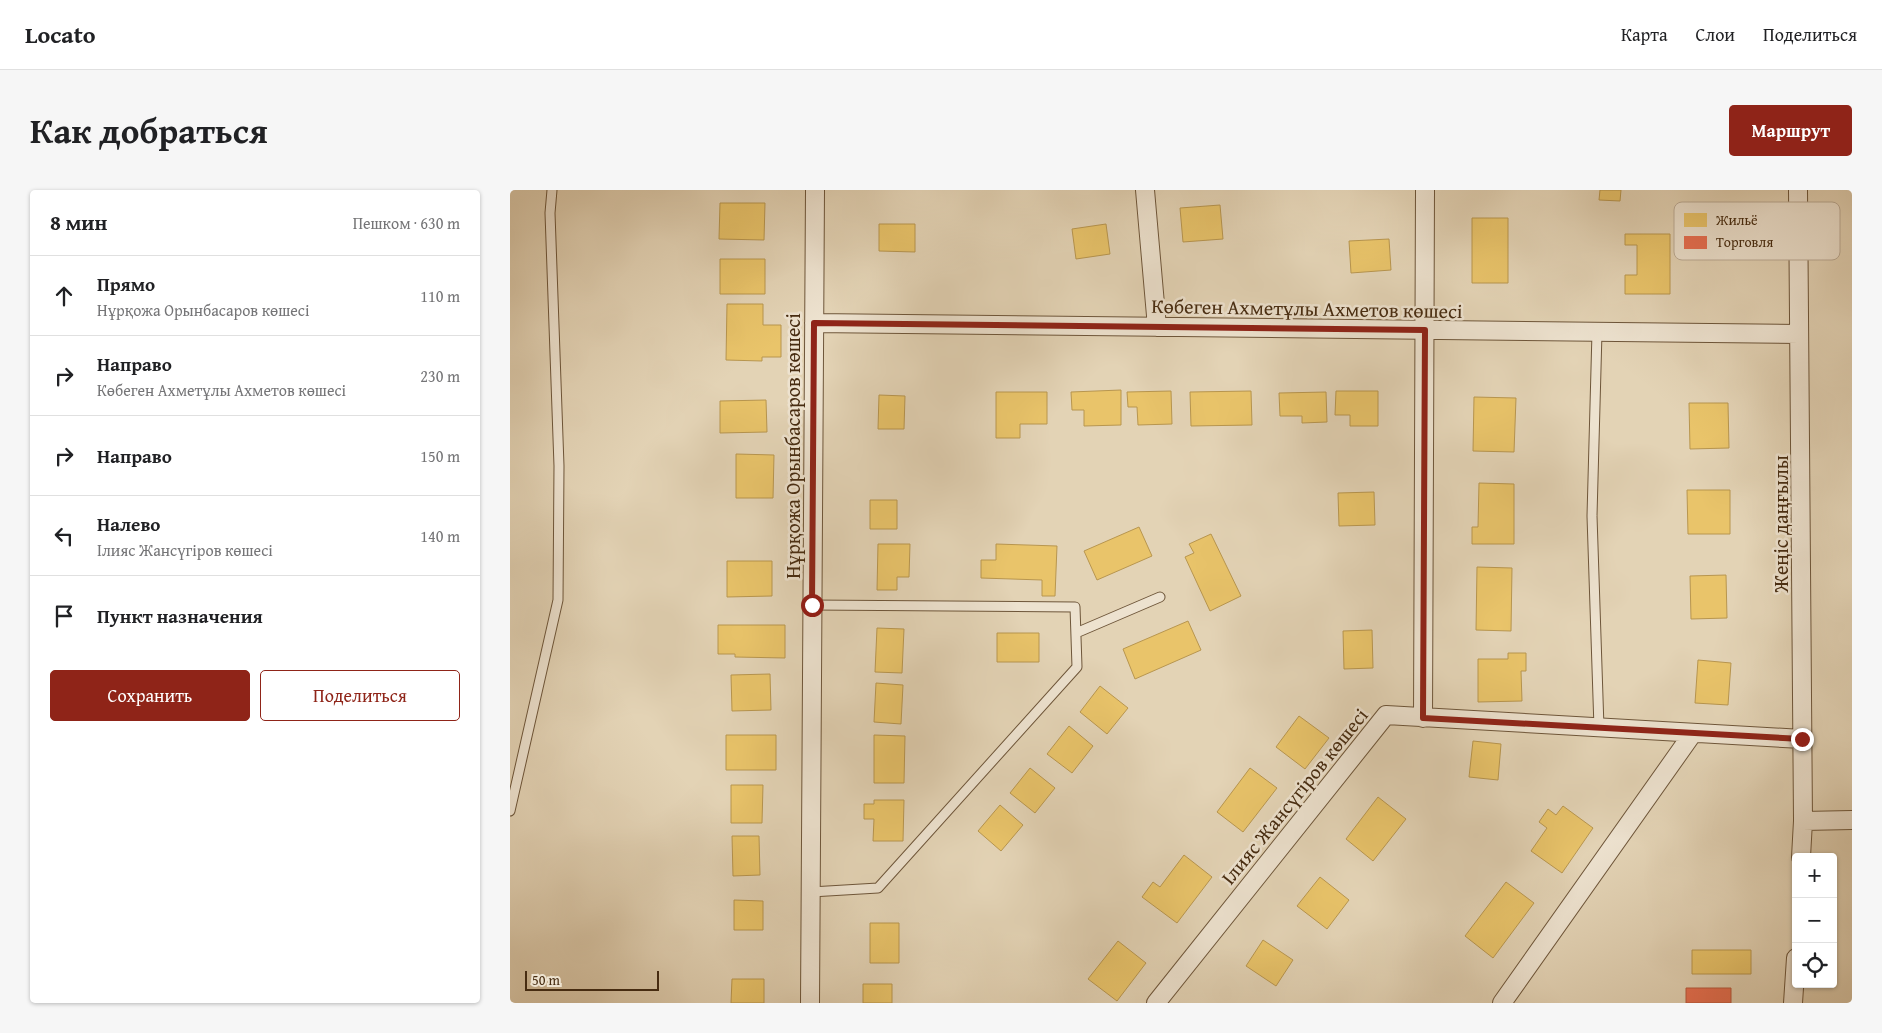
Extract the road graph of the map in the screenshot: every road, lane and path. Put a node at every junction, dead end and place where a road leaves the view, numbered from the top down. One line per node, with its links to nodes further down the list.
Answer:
1 (552, 190): 18 (lane)
2 (815, 190): 6 (street, Нұрқожа Орынбасаров көшесі)
3 (1145, 190): 7 (street)
4 (1425, 190): 8 (street)
5 (1799, 260): 10 (street, Жеңіс даңғылы)
6 (814, 323): 7 (street, Көбеген Ахметұлы Ахметов көшесі); 12 (street, Нұрқожа Орынбасаров көшесі)
7 (1158, 328): 8 (street, Көбеген Ахметұлы Ахметов көшесі)
8 (1425, 330): 9 (street, Көбеген Ахметұлы Ахметов көшесі); 14 (street)
9 (1597, 332): 10 (street, Көбеген Ахметұлы Ахметов көшесі); 15 (lane)
10 (1800, 334): 17 (street, Жеңіс даңғылы)
11 (1160, 597): 13 (lane)
12 (812, 605): 13 (lane); 22 (street, Нұрқожа Орынбасаров көшесі)
13 (1076, 632): 22 (lane)
14 (1423, 718): 15 (street, Ілияс Жансүгіров көшесі); 25 (street, Ілияс Жансүгіров көшесі)
15 (1599, 728): 16 (street, Ілияс Жансүгіров көшесі)
16 (1693, 733): 17 (street, Ілияс Жансүгіров көшесі); 26 (street)
17 (1802, 739): 20 (street, Жеңіс даңғылы)
18 (510, 812)
19 (1852, 820): 20 (street)
20 (1803, 821): 21 (street, Жеңіс даңғылы)
21 (1801, 853)
22 (811, 892): 24 (street, Нұрқожа Орынбасаров көшесі)
23 (1794, 988): 27 (street)
24 (810, 1003)
25 (1156, 1003)
26 (1502, 1003)
27 (1793, 1003)

